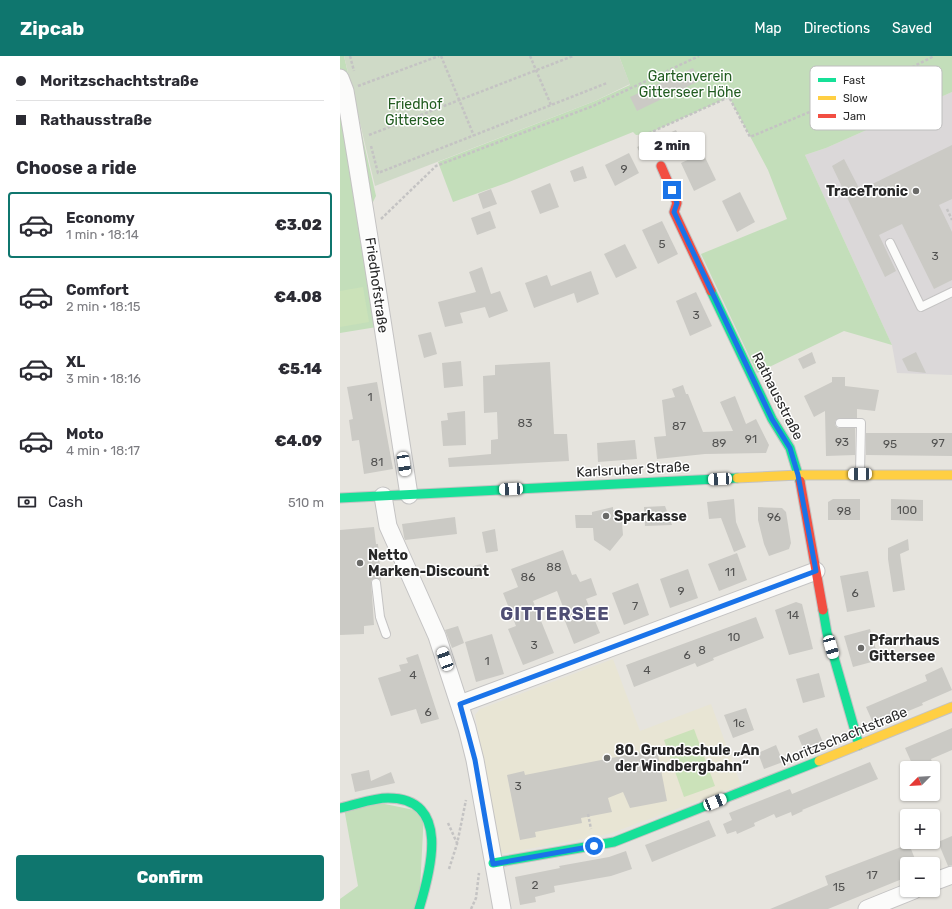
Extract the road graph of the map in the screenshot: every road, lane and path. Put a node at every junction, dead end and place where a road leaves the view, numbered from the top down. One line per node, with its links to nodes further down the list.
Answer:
1 (350, 56): 10 (path)
2 (440, 56): 10 (path); 11 (path)
3 (530, 56): 8 (path)
4 (573, 56): 8 (path)
5 (699, 56): 20 (path)
6 (934, 56): 7 (path)
7 (915, 66)
8 (536, 70): 11 (path); 12 (path)
9 (607, 83): 12 (path)
10 (351, 87): 27 (street, Friedhofstraße)
11 (460, 100): 15 (path); 16 (path)
12 (551, 106): 16 (path)
13 (810, 112): 17 (path)
14 (367, 128): 15 (path)
15 (369, 135): 16 (path)
16 (474, 136)
17 (661, 166): 25 (street, Rathausstraße)
18 (947, 210): 19 (path)
19 (952, 220)
20 (375, 224)
21 (890, 243): 22 (lane)
22 (952, 292)
23 (840, 423): 24 (lane)
24 (860, 474): 25 (street, Karlsruher Straße); 26 (street, Karlsruher Straße)
25 (798, 475): 27 (street, Karlsruher Straße); 30 (street, Rathausstraße)
26 (952, 475)
27 (409, 494): 28 (street, Karlsruher Straße)
28 (383, 496): 29 (street, Karlsruher Straße); 33 (street)
29 (340, 498)
30 (816, 571): 33 (street); 35 (street, Rathausstraße)
31 (376, 583): 32 (lane)
32 (386, 634)
33 (460, 704): 38 (street)
34 (952, 706): 35 (street, Moritzschachtstraße)
35 (859, 746): 38 (street, Moritzschachtstraße)
36 (468, 792): 39 (path)
37 (340, 808): 43 (street)
38 (486, 865): 44 (path); 45 (street)
39 (447, 873)
40 (952, 875): 41 (street)
41 (940, 879)
42 (900, 896): 46 (street)
43 (419, 909)
44 (471, 909)
45 (502, 909)
46 (866, 909)

